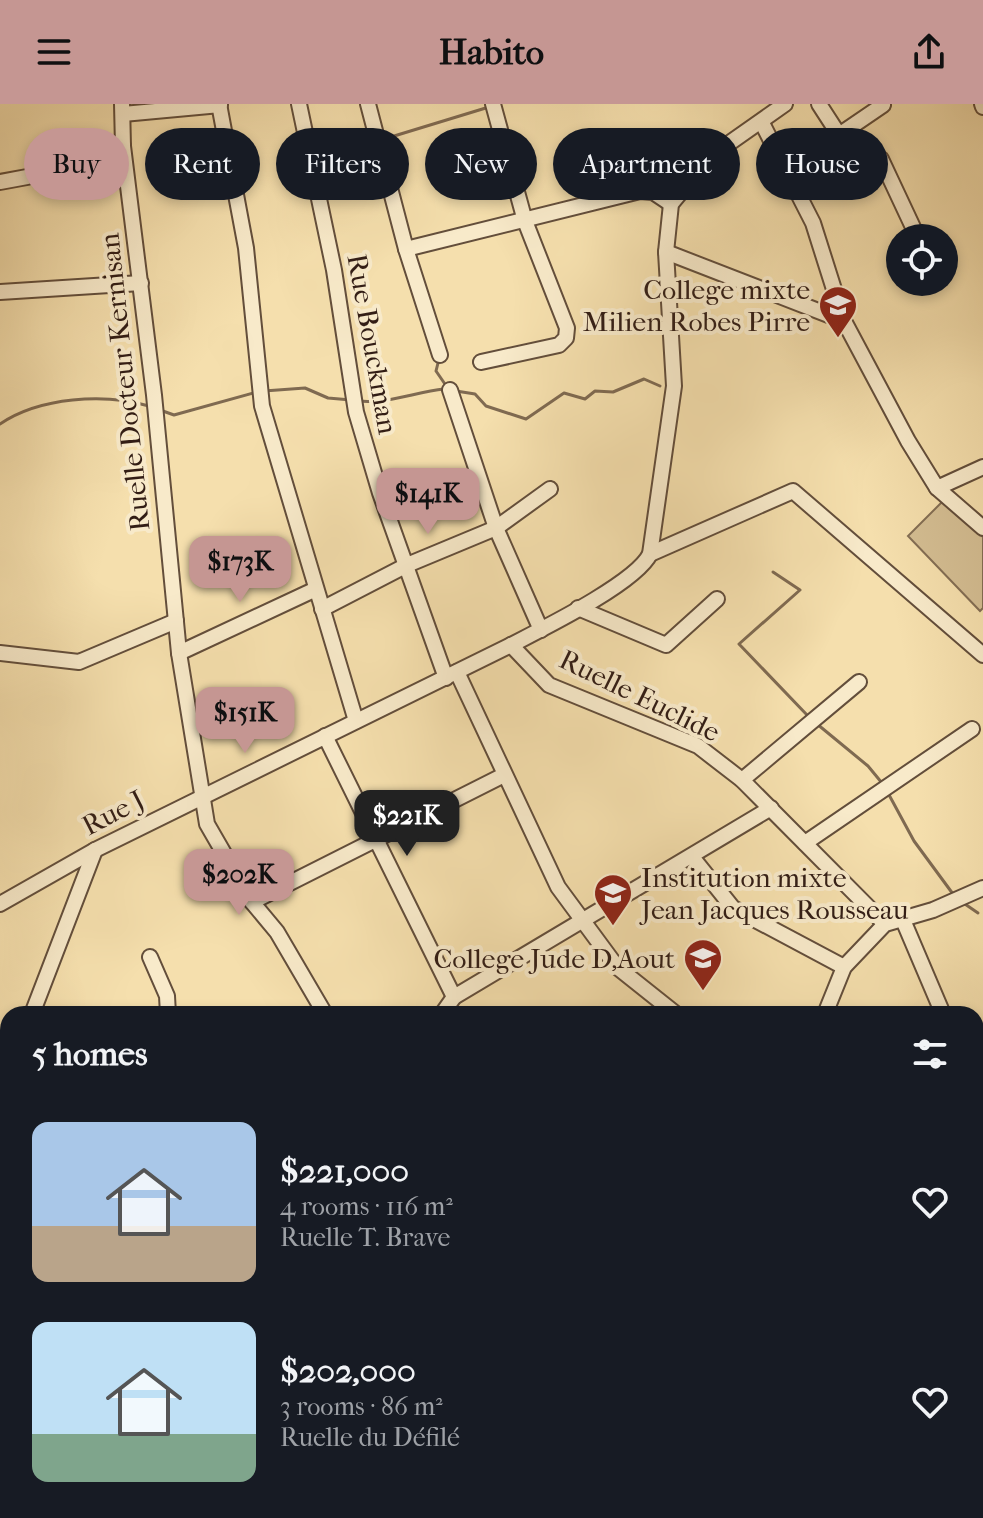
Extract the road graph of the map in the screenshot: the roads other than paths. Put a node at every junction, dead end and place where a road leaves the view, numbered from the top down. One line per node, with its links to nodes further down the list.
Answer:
1 (219, 104): 8 (street); 34 (street)
2 (299, 104): 33 (street, Rue Bouckman)
3 (368, 104): 19 (street)
4 (493, 104): 17 (street)
5 (785, 104): 9 (street)
6 (819, 104): 10 (street)
7 (883, 105): 11 (street)
8 (123, 109)
9 (762, 123): 16 (street); 23 (street)
10 (834, 128)
11 (849, 128)
12 (888, 174): 18 (street)
13 (24, 178): 14 (street)
14 (0, 182)
15 (129, 192): 21 (street, Ruelle Docteur Kernisan)
16 (671, 204): 17 (street); 20 (street)
17 (525, 221): 19 (street); 25 (street)
18 (911, 224)
19 (406, 249): 24 (street)
20 (666, 252): 23 (street); 32 (street)
21 (141, 283): 22 (street); 38 (street, Ruelle Docteur Kernisan)
22 (0, 292)
23 (844, 321): 28 (street)
24 (440, 355)
25 (481, 362)
26 (450, 390): 30 (street)
27 (983, 467): 28 (street)
28 (937, 488): 31 (street)
29 (550, 489): 30 (street)
30 (496, 528): 33 (street); 39 (street)
31 (983, 528)
32 (650, 554): 36 (street, Rue J); 43 (street, Rue J)
33 (407, 565): 37 (street); 44 (street, Rue Bouckman)
34 (316, 589): 37 (street); 42 (street)
35 (717, 599): 36 (street)
36 (578, 608): 39 (street, Rue J)
37 (322, 609): 46 (street)
38 (176, 621): 41 (street); 42 (street, Ruelle Docteur Kernisan)
39 (541, 630): 40 (street, Rue J)
40 (511, 645): 44 (street, Rue J); 50 (street, Ruelle Euclide)
41 (0, 653)
42 (179, 653): 51 (street, Ruelle Docteur Kernisan)
43 (983, 655)
44 (451, 675): 46 (street, Rue J); 49 (street, Rue Bouckman)
45 (859, 682): 50 (street)
46 (356, 721): 48 (street, Rue J)
47 (972, 729): 54 (street)
48 (325, 736): 51 (street, Rue J); 53 (street)
49 (504, 775): 53 (street); 60 (street, Rue Bouckman)
50 (742, 780): 52 (street, Ruelle Euclide)
51 (201, 797): 55 (street, Rue J); 58 (street, Ruelle Docteur Kernisan)
52 (771, 808): 54 (street, Ruelle Euclide); 56 (street)
53 (377, 838): 58 (street); 65 (street)
54 (805, 843): 62 (street, Ruelle Euclide)
55 (95, 850): 59 (street, Rue J); 66 (street)
56 (693, 858): 60 (street); 64 (street)
57 (983, 888): 61 (street)
58 (252, 902): 68 (street, Ruelle Docteur Kernisan)
59 (0, 904)
60 (582, 920): 65 (street); 70 (street, Rue Bouckman)
61 (903, 920): 62 (street); 72 (street)
62 (885, 924): 64 (street)
63 (150, 957): 67 (street)
64 (844, 967): 71 (street)
65 (454, 997): 69 (street)
66 (35, 1006)
67 (168, 1006)
68 (320, 1006)
69 (448, 1006)
70 (666, 1006)
71 (828, 1006)
72 (940, 1006)

